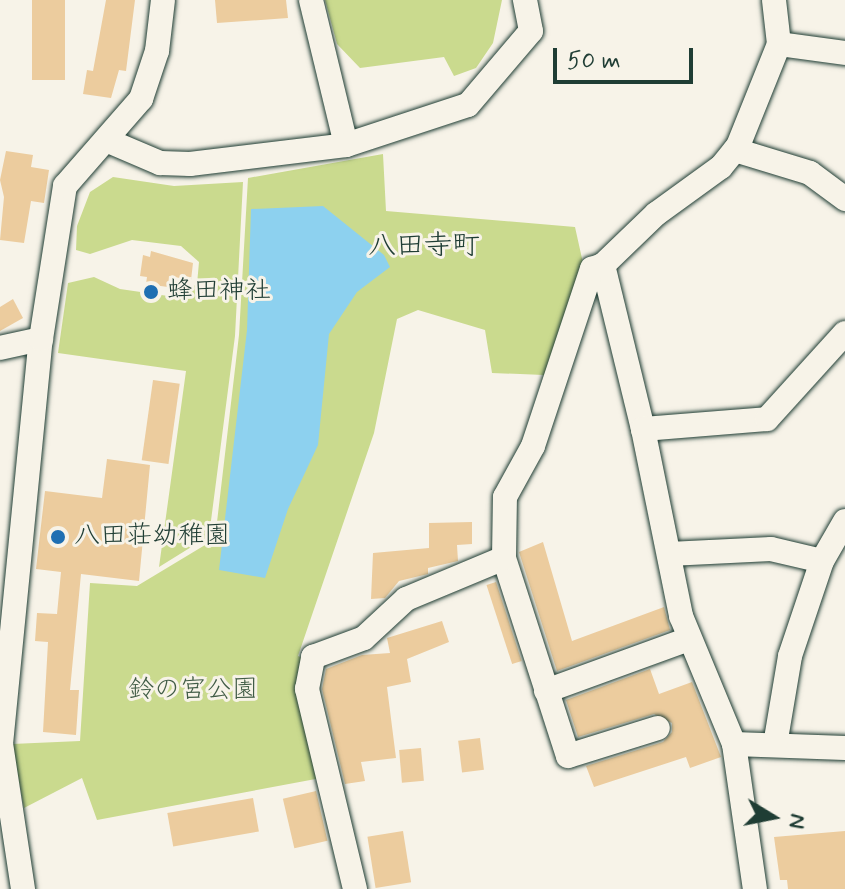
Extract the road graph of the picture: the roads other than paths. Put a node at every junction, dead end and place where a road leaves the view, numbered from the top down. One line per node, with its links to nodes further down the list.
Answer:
1 (163, 0): 7 (street)
2 (311, 0): 8 (street)
3 (525, 0): 8 (street)
4 (774, 0): 5 (street)
5 (779, 44): 6 (street); 9 (street)
6 (845, 53)
7 (106, 140): 8 (street); 12 (street)
8 (346, 145)
9 (735, 150): 10 (street); 11 (street)
10 (845, 199)
11 (603, 265): 15 (street); 18 (street)
12 (41, 339): 14 (street); 26 (street)
13 (841, 347): 15 (street)
14 (0, 348)
15 (643, 429): 17 (street)
16 (845, 521): 19 (street)
17 (669, 554): 19 (street); 20 (street)
18 (504, 558): 21 (street); 27 (street)
19 (822, 561): 24 (street)
20 (689, 639): 21 (street); 23 (street)
21 (546, 691): 22 (street)
22 (658, 728)
23 (734, 744): 24 (street); 28 (street)
24 (775, 745): 25 (street)
25 (845, 748)
26 (23, 889)
27 (355, 889)
28 (755, 889)

